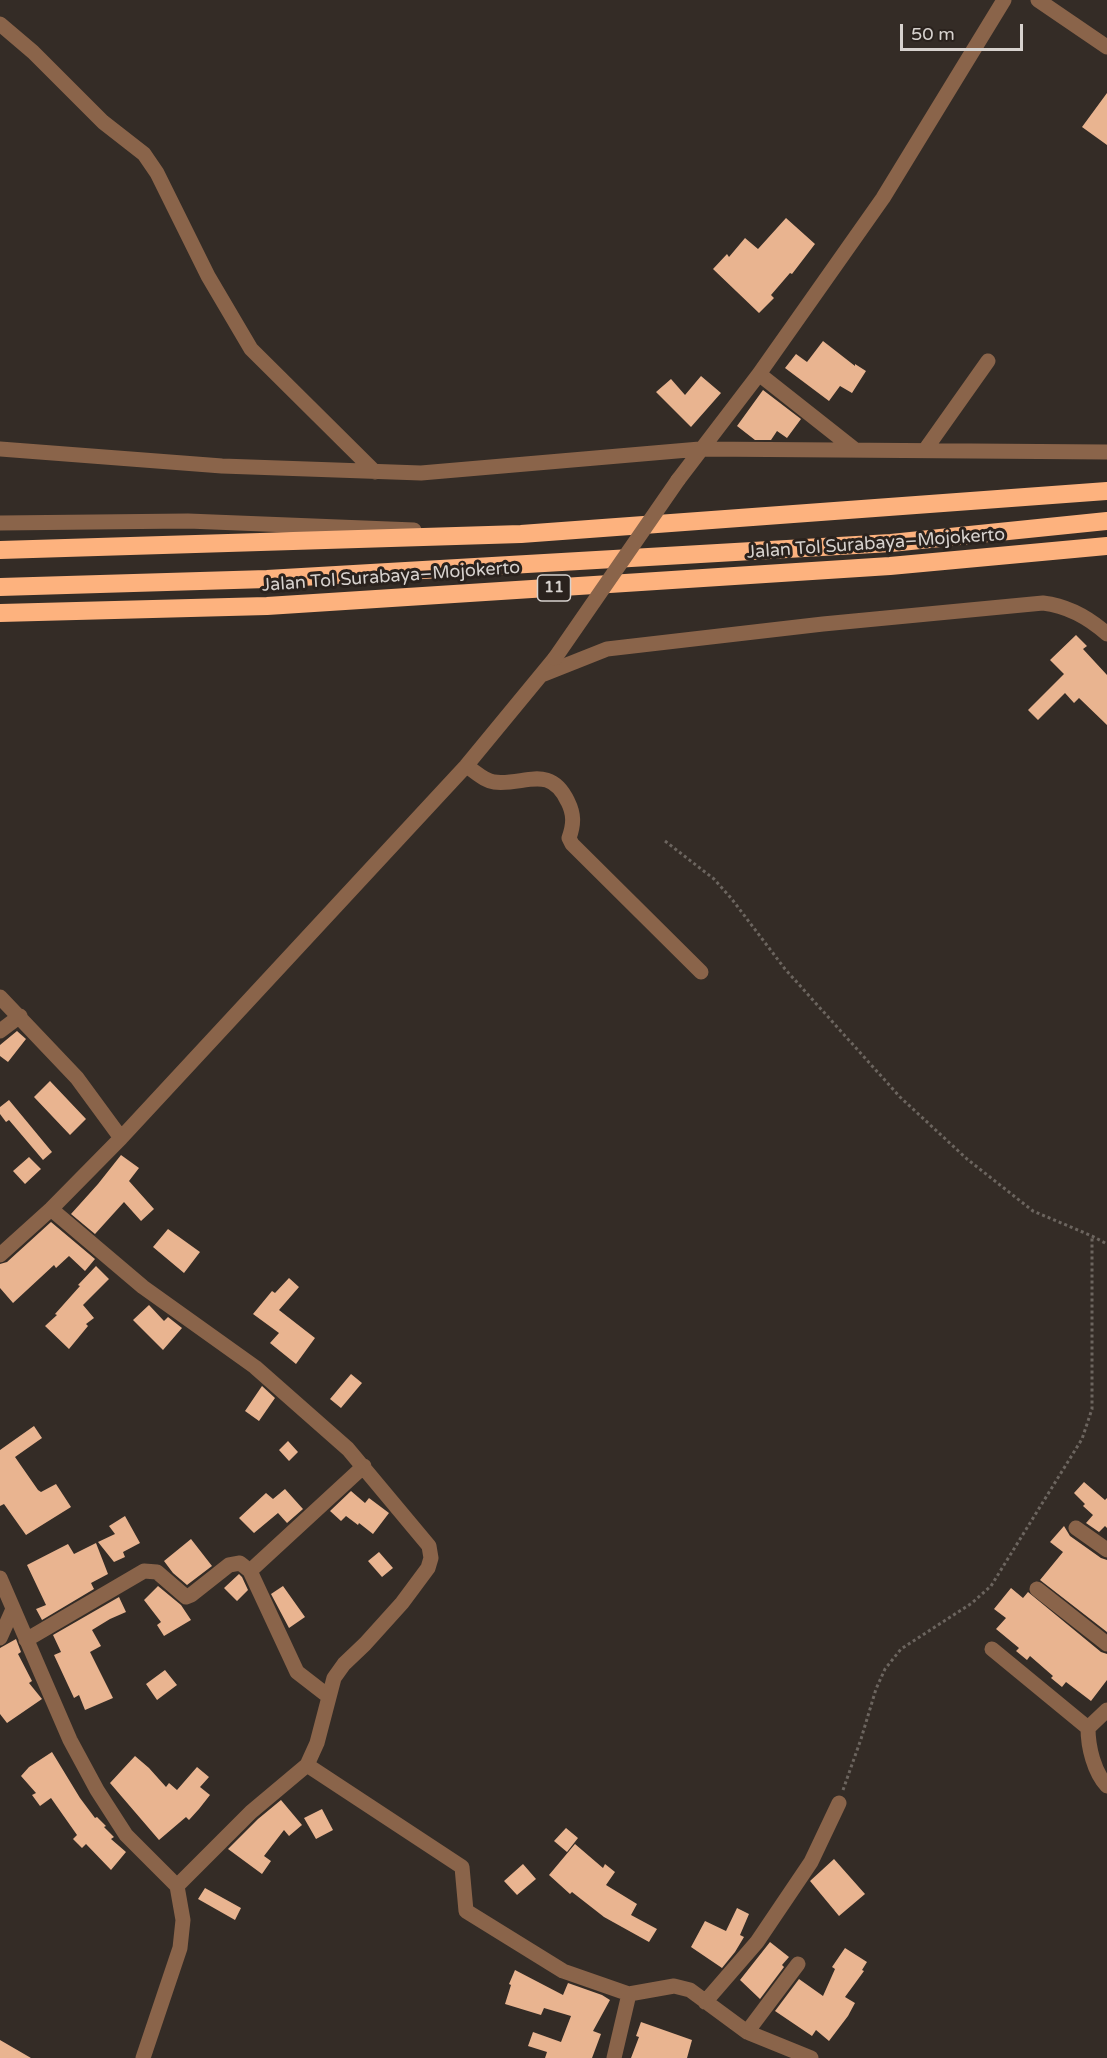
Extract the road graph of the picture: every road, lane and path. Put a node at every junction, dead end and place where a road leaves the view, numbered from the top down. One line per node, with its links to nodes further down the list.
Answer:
1 (1004, 0): 6 (street)
2 (1038, 0): 4 (street)
3 (0, 24): 12 (street)
4 (1107, 47)
5 (988, 361): 10 (street)
6 (759, 374): 8 (street); 9 (street)
7 (0, 449): 12 (street)
8 (700, 449): 9 (street); 12 (street); 22 (street, bridge)
9 (854, 449): 10 (street)
10 (925, 450): 11 (street)
11 (1107, 452)
12 (375, 472)
13 (1107, 491): 16 (highway)
14 (1107, 521): 19 (highway, Jalan Tol Surabaya–Mojokerto / 11)
15 (0, 523): 16 (street)
16 (521, 534): 18 (highway)
17 (1107, 546): 20 (highway, Jalan Tol Surabaya–Mojokerto / 11)
18 (0, 550)
19 (0, 587)
20 (0, 613)
21 (1107, 634): 22 (street)
22 (542, 675): 23 (street)
23 (466, 766): 25 (street); 29 (street)
24 (665, 841): 31 (path)
25 (701, 972)
26 (0, 996): 27 (street)
27 (20, 1016): 28 (street); 29 (street)
28 (0, 1031)
29 (121, 1138): 30 (street)
30 (51, 1209): 33 (street); 34 (street)
31 (1092, 1236): 32 (path); 50 (path)
32 (1107, 1245)
33 (0, 1255)
34 (364, 1466): 37 (street); 45 (street)
35 (1076, 1528): 36 (street)
36 (1107, 1550)
37 (250, 1571): 42 (street); 45 (street)
38 (0, 1578): 40 (street)
39 (1037, 1589): 43 (street)
40 (13, 1609): 41 (street); 42 (street)
41 (0, 1638)
42 (26, 1640): 51 (street)
43 (1107, 1644)
44 (992, 1649): 47 (street)
45 (328, 1696): 48 (street)
46 (1107, 1710): 47 (street)
47 (1088, 1728): 49 (street)
48 (307, 1764): 51 (street); 53 (street)
49 (1107, 1786)
50 (839, 1803): 54 (street)
51 (177, 1886): 56 (street)
52 (798, 1964): 55 (street)
53 (629, 1994): 54 (street); 57 (street)
54 (705, 2002): 55 (street)
55 (747, 2031): 58 (street)
56 (143, 2058)
57 (614, 2058)
58 (811, 2058)

